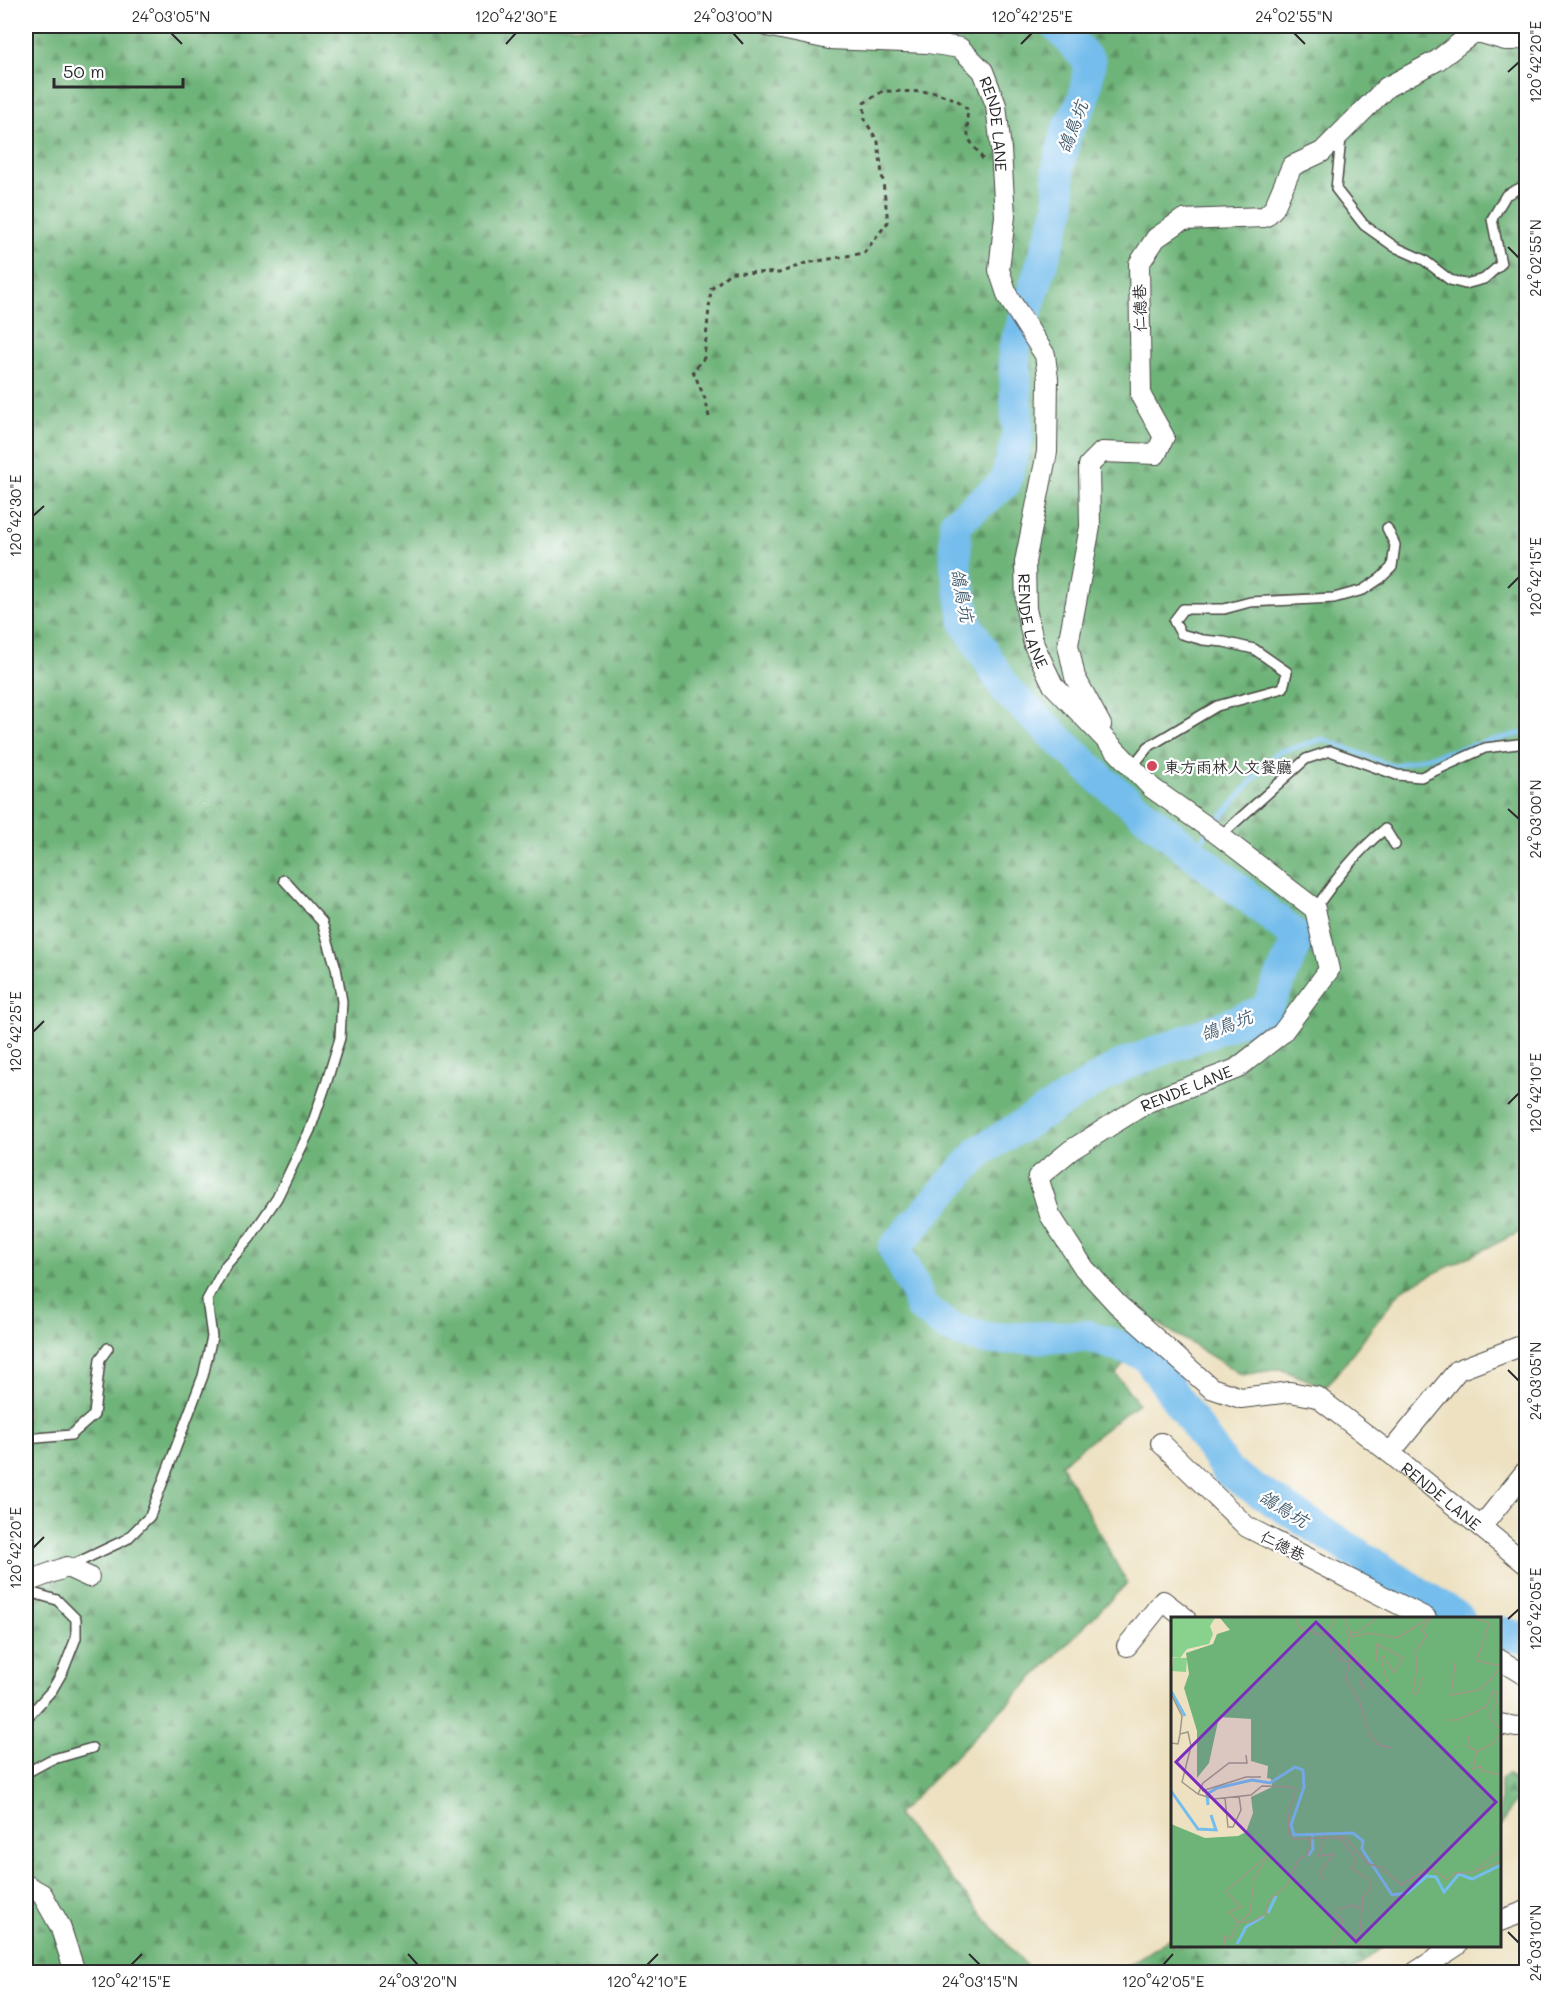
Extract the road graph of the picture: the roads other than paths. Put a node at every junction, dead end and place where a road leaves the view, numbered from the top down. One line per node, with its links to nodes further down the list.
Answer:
1 (767, 26): 7 (street, RENDE LANE)
2 (1527, 34): 3 (street, 仁德巷)
3 (1341, 133): 4 (lane); 7 (street, 仁德巷)
4 (1527, 185)
5 (1387, 528): 7 (lane)
6 (1527, 743): 8 (lane)
7 (1126, 761): 8 (street, RENDE LANE)
8 (1220, 836): 11 (street, RENDE LANE)
9 (1395, 845): 11 (lane)
10 (284, 880): 20 (lane)
11 (1315, 909): 16 (street, RENDE LANE)
12 (1527, 1344): 16 (street)
13 (108, 1348): 14 (lane)
14 (26, 1439)
15 (1161, 1443): 25 (street, 仁德巷)
16 (1390, 1453): 18 (street, RENDE LANE)
17 (1527, 1471): 18 (street)
18 (1481, 1527): 19 (street, RENDE LANE)
19 (1527, 1564)
20 (68, 1567): 21 (street); 22 (street)
21 (88, 1577)
22 (26, 1582)
23 (26, 1591): 29 (lane)
24 (1184, 1617): 26 (street)
25 (1424, 1617)
26 (1127, 1646)
27 (1501, 1661): 28 (street)
28 (1527, 1676)
29 (26, 1719)
30 (1501, 1724): 31 (street)
31 (1527, 1726)
32 (92, 1748): 33 (lane)
33 (26, 1773)
34 (26, 1885): 38 (street)
35 (1527, 1911): 36 (street)
36 (1501, 1921)
37 (1454, 1947): 39 (street)
38 (75, 1972)
39 (1416, 1972)

